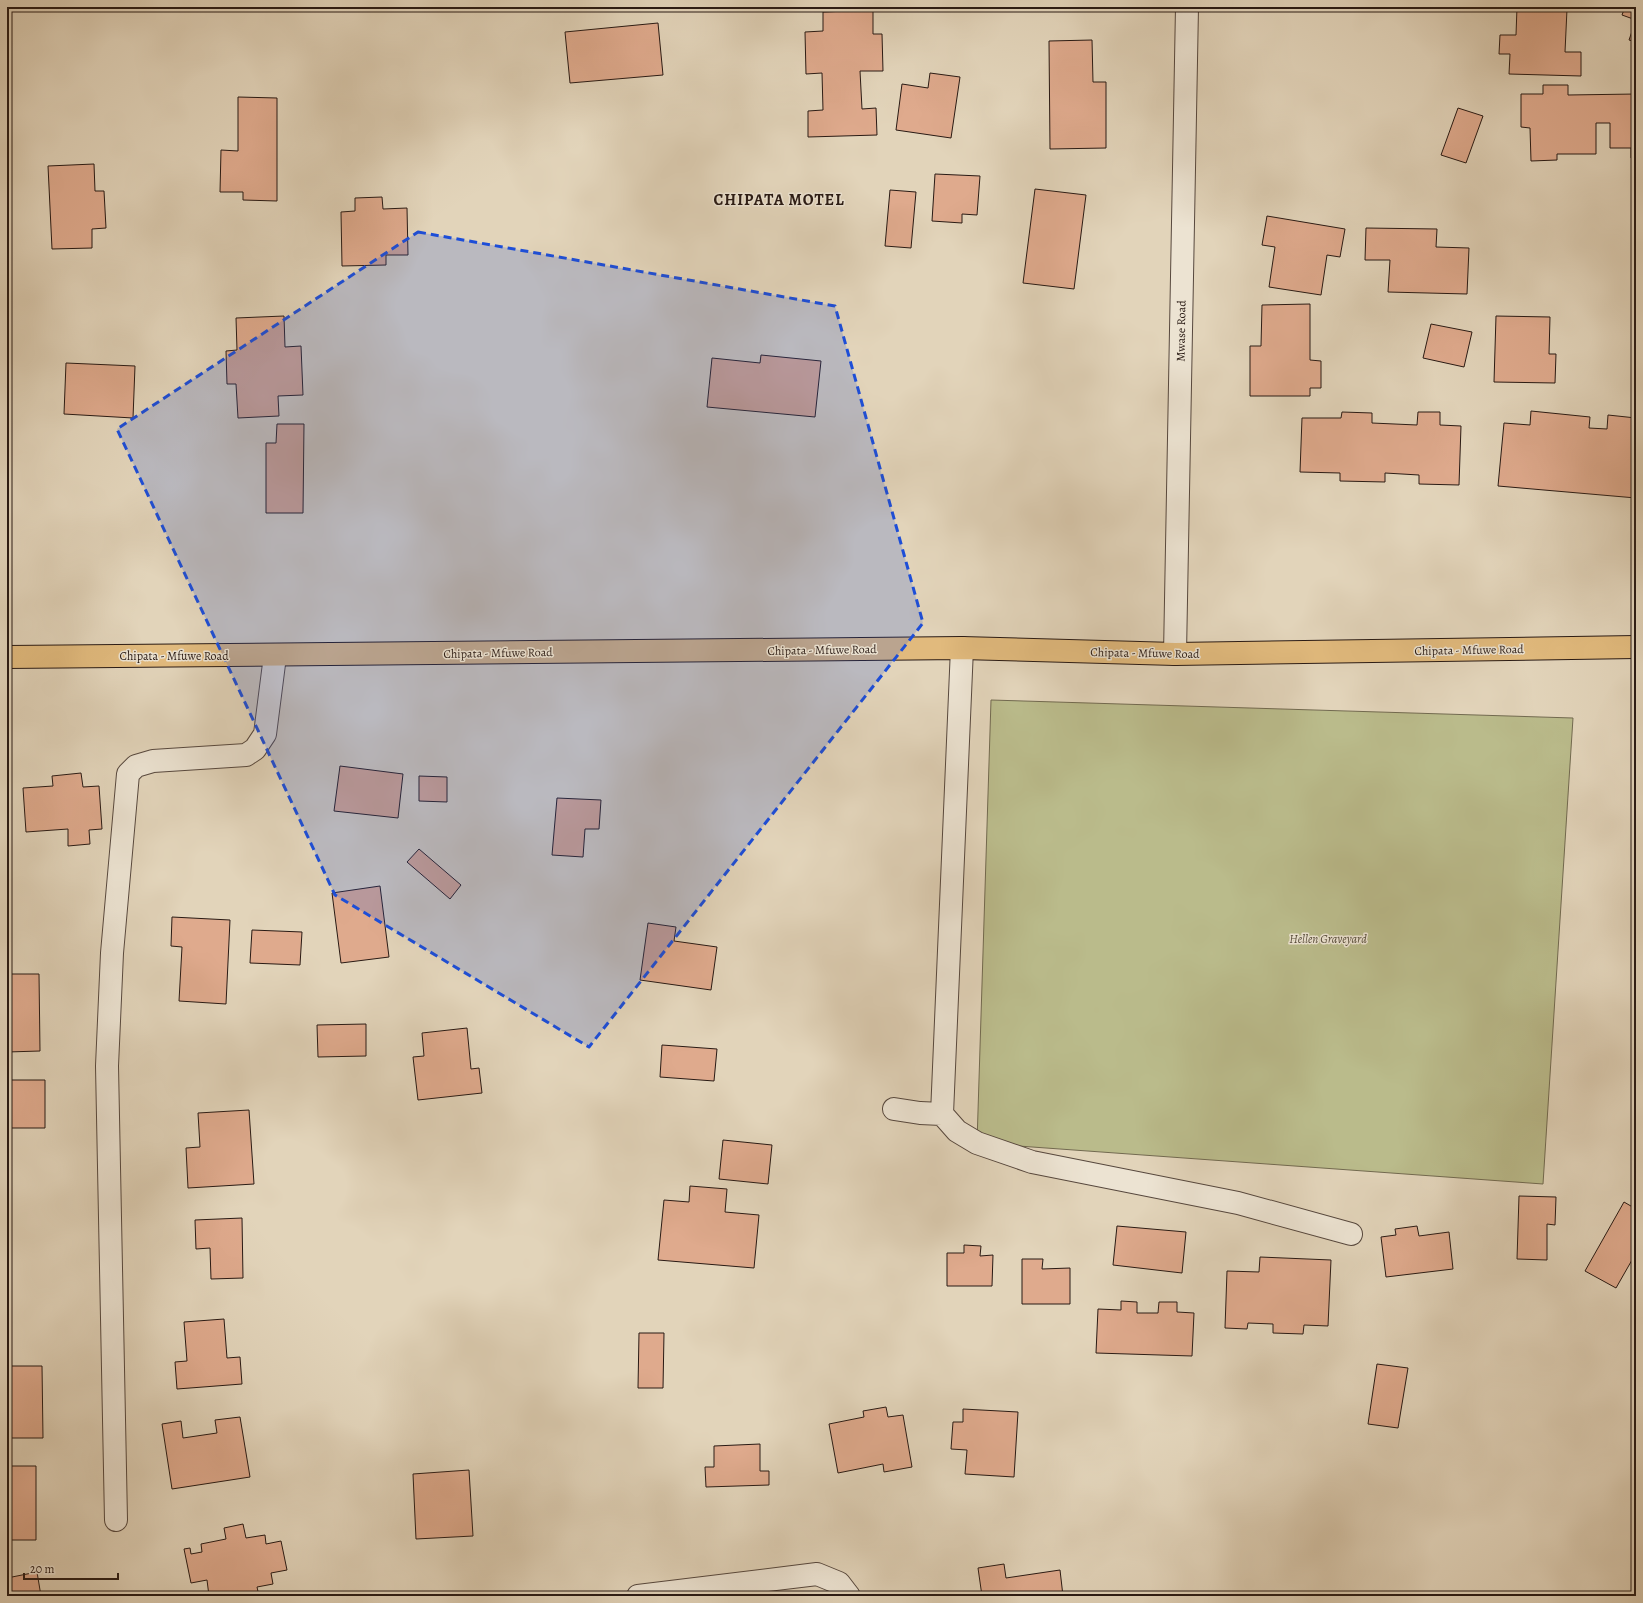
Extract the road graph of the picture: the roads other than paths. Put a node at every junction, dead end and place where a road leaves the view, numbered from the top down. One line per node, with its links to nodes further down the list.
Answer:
1 (1186, 7): 4 (street, Mwase Road)
2 (1636, 647): 4 (main road, Chipata - Mfuwe Road)
3 (962, 648): 4 (main road, Chipata - Mfuwe Road); 5 (main road, Chipata - Mfuwe Road); 8 (street)
4 (1175, 654)
5 (275, 656): 6 (main road, Chipata - Mfuwe Road); 10 (street)
6 (7, 658)
7 (894, 1110): 8 (street)
8 (942, 1114): 9 (street)
9 (1351, 1234)
10 (116, 1520)
11 (638, 1596): 12 (street)
12 (849, 1596)

